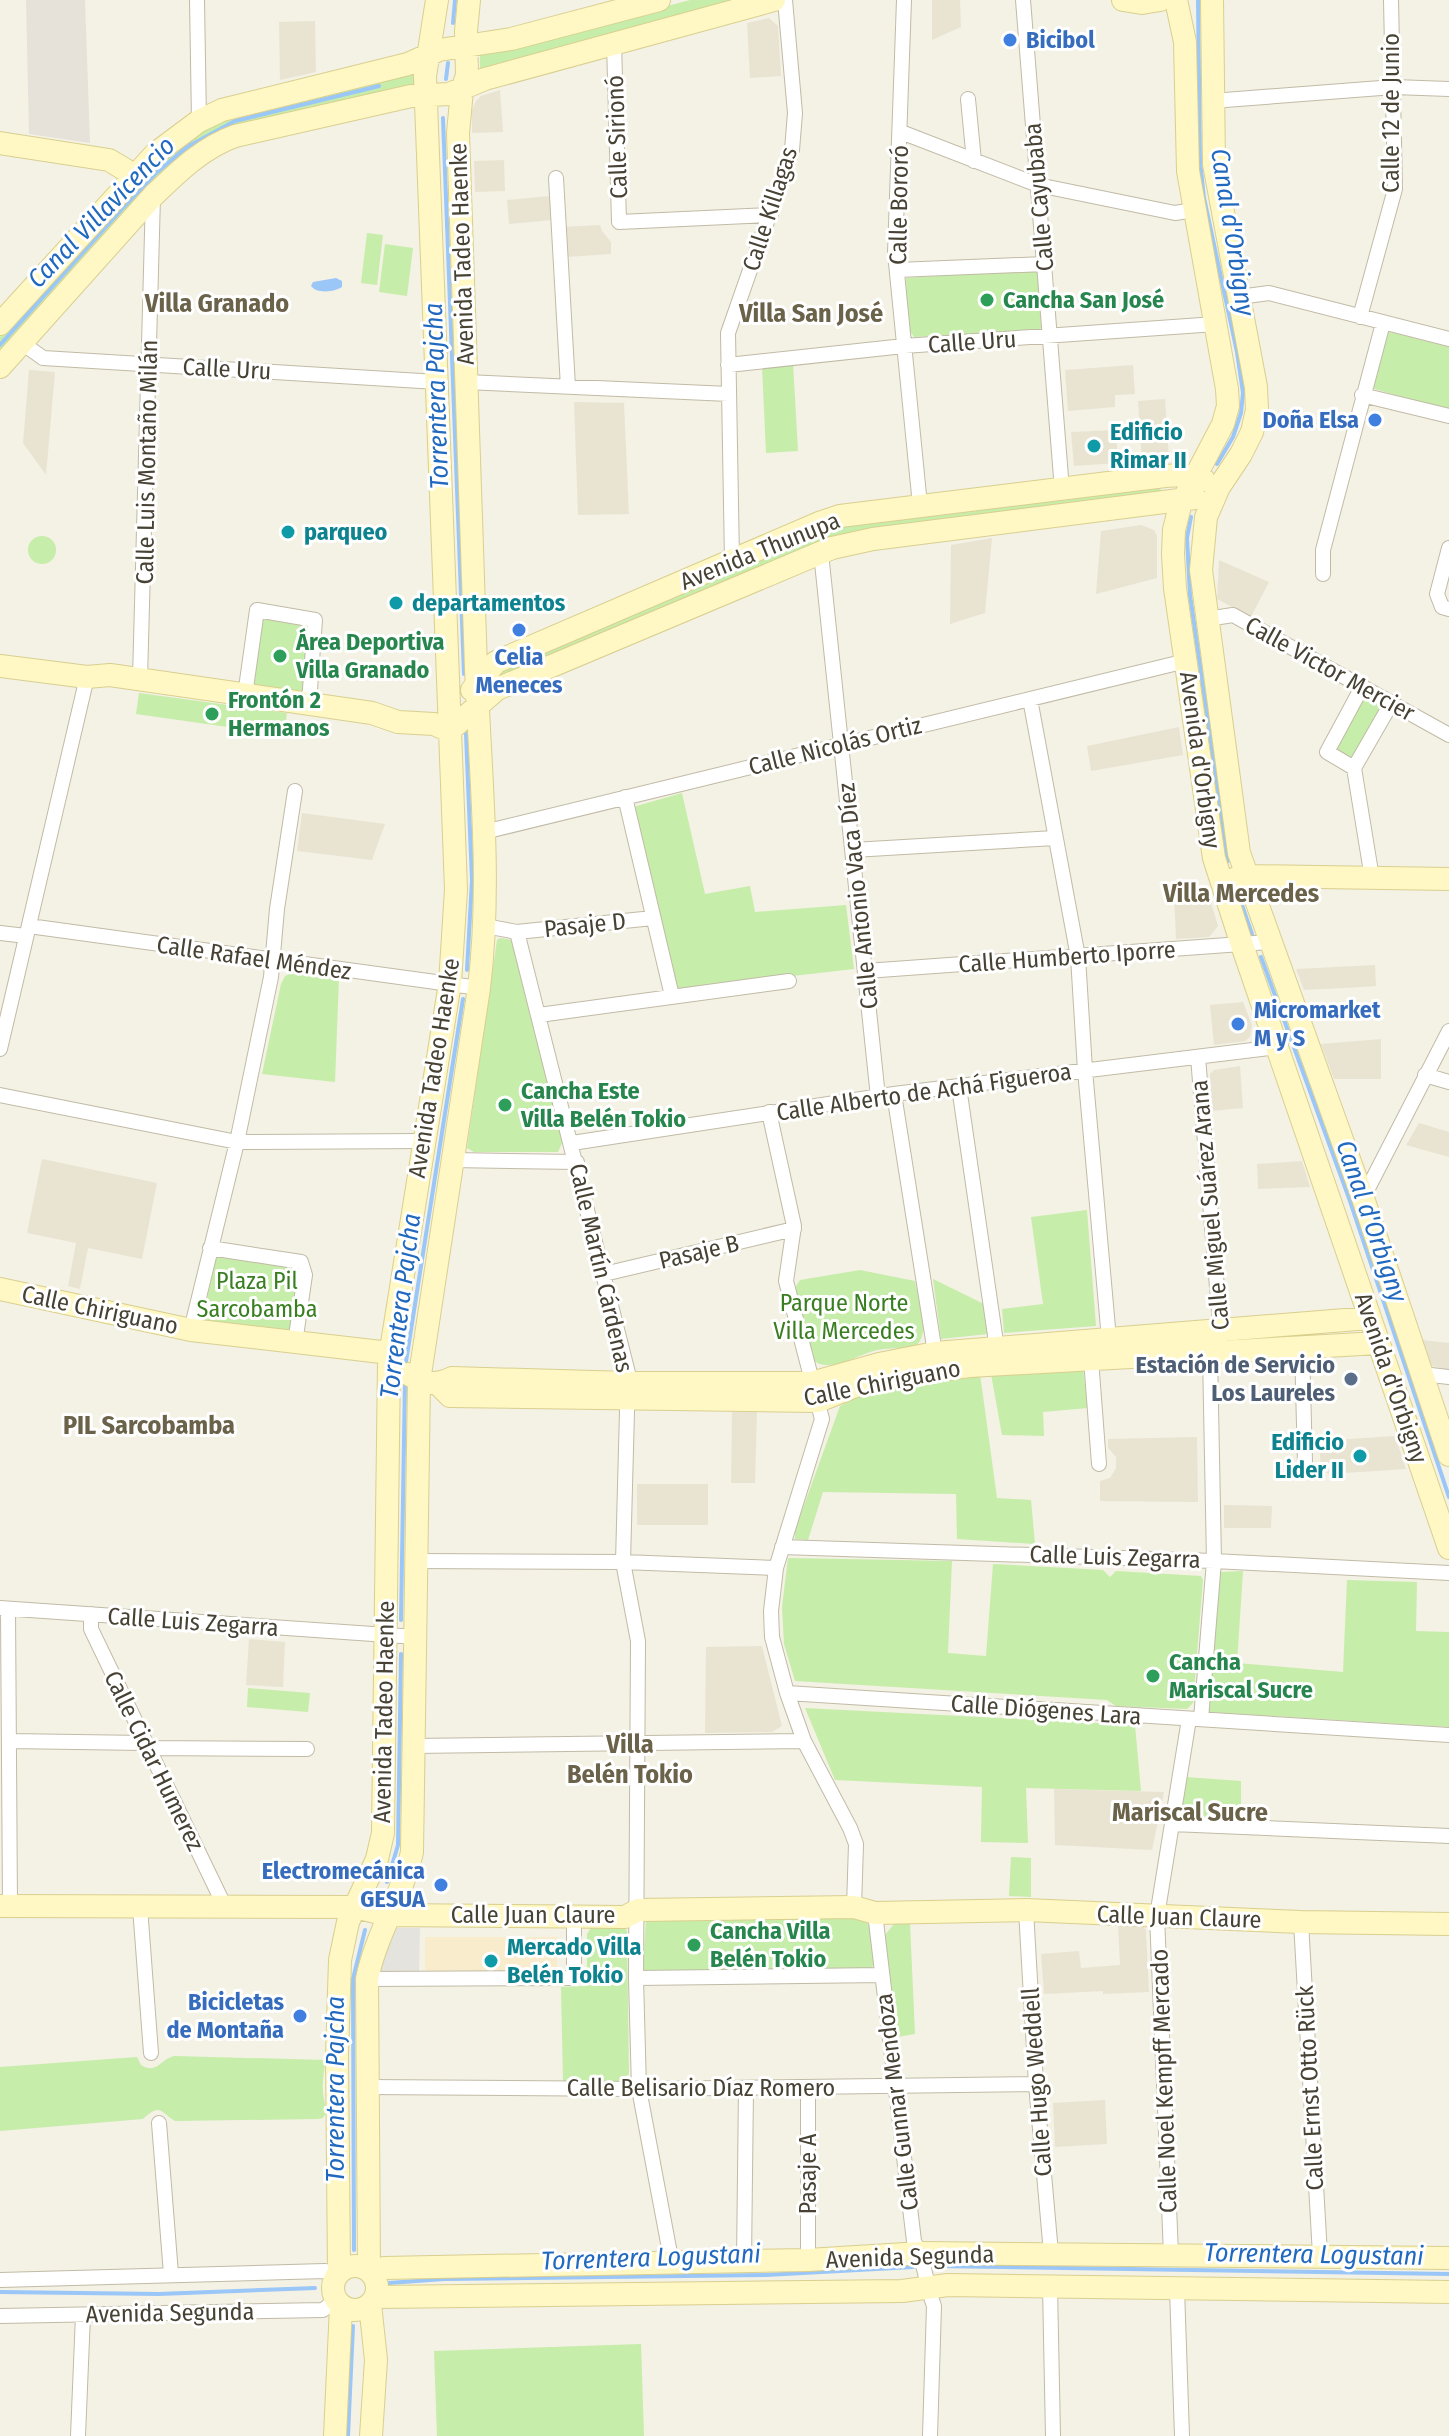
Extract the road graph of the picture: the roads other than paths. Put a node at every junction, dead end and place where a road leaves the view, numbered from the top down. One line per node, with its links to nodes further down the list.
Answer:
1 (197, 0): 23 (street)
2 (437, 0): 16 (main road, Avenida Tadeo Haenke)
3 (469, 0): 15 (main road, Avenida Tadeo Haenke)
4 (659, 0): 15 (main road)
5 (774, 0): 14 (main road)
6 (785, 0): 32 (street, Calle Killagas)
7 (904, 0): 24 (street, Calle Bororó)
8 (1023, 0): 29 (street, Calle Cayubaba)
9 (1123, 0): 10 (main road)
10 (1160, 0)
11 (1176, 0): 31 (main road, Avenida d'Orbigny)
12 (1212, 0): 22 (main road, Avenida d'Orbigny)
13 (1391, 0): 17 (street, Calle 12 de Junio)
14 (614, 43): 19 (main road); 32 (street, Calle Sirionó)
15 (467, 46): 16 (main road); 19 (main road, Avenida Tadeo Haenke)
16 (428, 55): 20 (main road, Avenida Tadeo Haenke); 23 (main road)
17 (1394, 87): 18 (street); 22 (street); 36 (street, Calle 12 de Junio)
18 (1449, 89)
19 (462, 90): 20 (main road); 48 (main road, Avenida Tadeo Haenke)
20 (426, 96): 30 (main road); 47 (main road, Avenida Tadeo Haenke)
21 (968, 99): 26 (street)
22 (1212, 101): 35 (main road, Avenida d'Orbigny)
23 (199, 121): 27 (main road)
24 (901, 132): 26 (street); 34 (street, Calle Bororó)
25 (0, 143): 27 (main road)
26 (974, 161): 29 (street)
27 (134, 175): 38 (main road)
28 (556, 178): 49 (street)
29 (1038, 185): 31 (street); 33 (street, Calle Cayubaba)
30 (153, 196): 42 (main road); 44 (street, Calle Luis Montaño Milán)
31 (1194, 210): 39 (main road, Avenida d'Orbigny)
32 (771, 215): 45 (street, Calle Killagas)
33 (1044, 264): 34 (street); 40 (street, Calle Cayubaba)
34 (897, 270): 43 (street, Calle Bororó)
35 (1239, 297): 36 (street); 55 (main road, Avenida d'Orbigny)
36 (1360, 317): 37 (street)
37 (1383, 323): 41 (street); 51 (street)
38 (0, 324)
39 (1216, 324): 40 (street, Calle Uru); 53 (main road, Avenida d'Orbigny)
40 (1050, 337): 43 (street, Calle Uru); 54 (street, Calle Cayubaba)
41 (1449, 339)
42 (22, 343): 44 (street, Calle Uru); 46 (main road)
43 (904, 346): 45 (street, Calle Uru); 57 (street, Calle Bororó)
44 (148, 364): 47 (street, Calle Uru); 67 (street, Calle Luis Montaño Milán)
45 (728, 365): 50 (street, Calle Killagas)
46 (0, 367)
47 (437, 382): 74 (main road, Avenida Tadeo Haenke)
48 (466, 382): 49 (street); 70 (main road, Avenida Tadeo Haenke)
49 (568, 387): 50 (street)
50 (729, 394): 60 (street, Calle Killagas)
51 (1362, 395): 52 (street); 61 (street)
52 (1449, 416)
53 (1194, 477): 54 (main road, Avenida Thunupa); 55 (main road, Avenida Thunupa); 56 (main road, Avenida d'Orbigny)
54 (1062, 490): 57 (main road, Avenida Thunupa)
55 (1215, 495): 56 (main road, Avenida Thunupa); 63 (main road, Avenida d'Orbigny)
56 (1183, 498): 59 (main road, Avenida Thunupa); 64 (main road, Avenida d'Orbigny)
57 (920, 505): 60 (main road, Avenida Thunupa)
58 (1449, 548): 62 (street)
59 (821, 553): 70 (main road, Avenida Thunupa); 76 (street, Calle Antonio Vaca Díez)
60 (732, 560): 70 (main road, Avenida Thunupa)
61 (1323, 574)
62 (1449, 609)
63 (1207, 619): 68 (street, Calle Victor Mercier); 83 (main road, Avenida d'Orbigny)
64 (1186, 661): 71 (street, Calle Nicolás Ortiz); 86 (main road, Avenida d'Orbigny)
65 (0, 666): 66 (main road)
66 (87, 677): 67 (main road); 89 (street)
67 (140, 679): 69 (main road)
68 (1362, 687): 72 (street, Calle Victor Mercier); 77 (street)
69 (245, 695): 73 (main road); 73 (street)
70 (478, 696): 74 (main road, Avenida Thunupa); 80 (main road, Avenida Tadeo Haenke)
71 (1030, 699): 76 (street, Calle Nicolás Ortiz); 81 (street)
72 (1392, 702): 75 (street, Calle Victor Mercier); 77 (street)
73 (309, 703): 74 (main road)
74 (444, 723): 98 (main road, Avenida Tadeo Haenke)
75 (1449, 735)
76 (842, 745): 79 (street, Calle Nicolás Ortiz); 82 (street, Calle Antonio Vaca Díez)
77 (1354, 768): 84 (street)
78 (295, 791): 95 (street)
79 (625, 797): 80 (street, Calle Nicolás Ortiz); 87 (street)
80 (484, 832): 88 (main road, Avenida Tadeo Haenke)
81 (1055, 838): 82 (street); 94 (street)
82 (853, 850): 96 (street, Calle Antonio Vaca Díez)
83 (1246, 876): 84 (main road); 86 (main road); 92 (main road, Avenida d'Orbigny)
84 (1372, 878): 85 (main road)
85 (1449, 879)
86 (1221, 883): 93 (main road, Avenida d'Orbigny)
87 (653, 918): 90 (street, Pasaje D); 100 (street)
88 (485, 926): 90 (street); 99 (main road, Avenida Tadeo Haenke)
89 (28, 931): 91 (street, Calle Rafael Méndez); 95 (street, Calle Rafael Méndez); 104 (street)
90 (517, 932): 101 (street, Calle Martín Cárdenas)
91 (0, 933)
92 (1269, 942): 93 (street, Calle Humberto Iporre); 119 (main road, Avenida d'Orbigny)
93 (1242, 945): 94 (street, Calle Humberto Iporre); 103 (main road, Avenida d'Orbigny)
94 (1078, 957): 96 (street, Calle Humberto Iporre); 106 (street)
95 (273, 962): 98 (street, Calle Rafael Méndez); 115 (street)
96 (866, 971): 112 (street, Calle Antonio Vaca Díez)
97 (789, 981): 100 (street)
98 (453, 983): 99 (street, Calle Rafael Méndez); 114 (main road, Avenida Tadeo Haenke)
99 (476, 988): 117 (main road, Avenida Tadeo Haenke)
100 (672, 996): 101 (street)
101 (539, 1015): 116 (street, Calle Martín Cárdenas)
102 (1449, 1031): 107 (street)
103 (1277, 1047): 105 (street, Calle Alberto de Achá Figueroa); 124 (main road, Avenida d'Orbigny)
104 (0, 1049)
105 (1198, 1057): 106 (street, Calle Alberto de Achá Figueroa); 129 (street, Calle Miguel Suárez Arana)
106 (1085, 1070): 109 (street, Calle Alberto de Achá Figueroa); 126 (street)
107 (1425, 1075): 108 (street); 119 (street)
108 (1449, 1082)
109 (959, 1087): 110 (street, Calle Alberto de Achá Figueroa); 132 (street)
110 (894, 1094): 112 (street, Calle Alberto de Achá Figueroa); 131 (street)
111 (0, 1095): 115 (street)
112 (878, 1097): 113 (street, Calle Alberto de Achá Figueroa)
113 (769, 1112): 116 (street, Calle Alberto de Achá Figueroa); 120 (street)
114 (424, 1141): 115 (street); 134 (main road, Avenida Tadeo Haenke)
115 (237, 1142): 121 (street)
116 (572, 1143): 118 (street, Calle Martín Cárdenas)
117 (452, 1160): 118 (street); 134 (main road, Avenida Tadeo Haenke)
118 (577, 1162): 122 (street, Calle Martín Cárdenas)
119 (1363, 1198): 135 (main road, Avenida d'Orbigny)
120 (794, 1229): 122 (street, Pasaje B); 138 (street, Calle Gunnar Mendoza)
121 (210, 1248): 125 (street); 127 (street)
122 (604, 1274): 137 (street, Calle Martín Cárdenas)
123 (0, 1289): 125 (main road, Calle Chiriguano)
124 (1370, 1318): 128 (main road, Avenida d'Orbigny); 129 (main road, Calle Chiriguano)
125 (191, 1330): 127 (main road, Calle Chiriguano)
126 (1109, 1339): 129 (main road, Calle Chiriguano); 132 (main road, Calle Chiriguano)
127 (295, 1343): 134 (main road, Calle Chiriguano)
128 (1379, 1343): 130 (main road, Calle Chiriguano); 143 (main road, Avenida d'Orbigny)
129 (1217, 1346): 130 (main road, Calle Chiriguano); 133 (main road, Calle Chiriguano); 145 (street, Calle Noel Kempff Mercado)
130 (1302, 1348): 140 (street)
131 (935, 1353): 132 (main road, Calle Chiriguano); 138 (main road, Calle Chiriguano)
132 (998, 1356): 133 (main road, Calle Chiriguano); 138 (main road, Calle Chiriguano)
133 (1091, 1359): 141 (street)
134 (408, 1371): 137 (main road, Calle Chiriguano); 144 (main road, Avenida Tadeo Haenke); 151 (main road, Avenida Tadeo Haenke)
135 (1422, 1374): 136 (street); 139 (main road, Avenida d'Orbigny)
136 (1449, 1377)
137 (627, 1391): 138 (main road, Calle Chiriguano); 146 (street, Calle Martín Cárdenas)
138 (814, 1392): 142 (street, Calle Gunnar Mendoza)
139 (1449, 1455)
140 (1305, 1463)
141 (1099, 1464)
142 (782, 1547): 145 (street, Calle Luis Zegarra); 147 (street, Calle Gunnar Mendoza)
143 (1449, 1548)
144 (416, 1561): 146 (street); 152 (main road, Avenida Tadeo Haenke)
145 (1214, 1561): 148 (street, Calle Luis Zegarra); 155 (street, Calle Noel Kempff Mercado)
146 (623, 1562): 147 (street); 159 (street, Calle Martín Cárdenas)
147 (776, 1568): 153 (street, Calle Gunnar Mendoza)
148 (1449, 1573)
149 (4, 1608): 150 (street, Calle Luis Zegarra); 154 (street)
150 (91, 1614): 151 (street, Calle Luis Zegarra); 160 (street, Calle Cidar Humerez)
151 (386, 1636): 152 (street, Calle Luis Zegarra); 169 (main road, Avenida Tadeo Haenke)
152 (416, 1637): 161 (main road, Avenida Tadeo Haenke)
153 (787, 1693): 155 (street, Calle Diógenes Lara); 158 (street, Calle Gunnar Mendoza)
154 (4, 1708): 157 (street)
155 (1195, 1719): 156 (street, Calle Diógenes Lara); 164 (street, Calle Noel Kempff Mercado)
156 (1449, 1735)
157 (9, 1741): 160 (street); 163 (street)
158 (804, 1741): 159 (street); 171 (street, Calle Gunnar Mendoza)
159 (638, 1743): 161 (street); 170 (street, Calle Martín Cárdenas)
160 (146, 1745): 162 (street); 168 (street, Calle Cidar Humerez)
161 (414, 1746): 173 (main road, Avenida Tadeo Haenke)
162 (307, 1749)
163 (4, 1772): 166 (street)
164 (1172, 1824): 165 (street); 174 (street, Calle Noel Kempff Mercado)
165 (1449, 1836)
166 (5, 1906): 167 (main road, Calle Juan Claure)
167 (140, 1907): 168 (main road, Calle Juan Claure); 181 (street)
168 (225, 1907): 169 (main road, Calle Juan Claure)
169 (355, 1907): 173 (main road, Calle Juan Claure); 197 (main road, Avenida Tadeo Haenke)
170 (638, 1910): 171 (main road, Calle Juan Claure); 175 (main road, Calle Juan Claure); 179 (street, Calle Martín Cárdenas)
171 (865, 1910): 172 (main road, Calle Juan Claure); 178 (street, Calle Gunnar Mendoza)
172 (1026, 1910): 174 (main road, Calle Juan Claure); 182 (street, Calle Hugo Weddell)
173 (388, 1915): 175 (main road, Calle Juan Claure); 180 (main road, Avenida Tadeo Haenke)
174 (1157, 1916): 176 (main road, Calle Juan Claure); 191 (street, Calle Noel Kempff Mercado)
175 (574, 1917): 180 (street)
176 (1301, 1922): 177 (main road, Calle Juan Claure); 192 (street, Calle Ernst Otto Rück)
177 (1449, 1924)
178 (882, 1975): 179 (street); 183 (street, Calle Gunnar Mendoza)
179 (636, 1978): 187 (street, Calle Martín Cárdenas)
180 (367, 1979): 184 (main road, Avenida Tadeo Haenke)
181 (151, 2053)
182 (1036, 2084): 183 (street, Calle Belisario Díaz Romero); 190 (street, Calle Hugo Weddell)
183 (897, 2086): 186 (street, Calle Belisario Díaz Romero); 189 (street, Calle Gunnar Mendoza)
184 (366, 2087): 187 (street, Calle Belisario Díaz Romero); 201 (main road, Avenida Tadeo Haenke)
185 (746, 2088): 186 (street, Calle Belisario Díaz Romero); 187 (street, Calle Belisario Díaz Romero); 195 (street)
186 (808, 2088): 194 (street, Pasaje A)
187 (639, 2089): 196 (street, Calle Martín Cárdenas)
188 (159, 2123): 198 (street)
189 (921, 2253): 190 (main road, Avenida Segunda); 194 (main road, Avenida Segunda); 202 (street, Calle Gunnar Mendoza)
190 (1051, 2253): 191 (main road, Avenida Segunda)
191 (1171, 2254): 192 (main road, Avenida Segunda)
192 (1320, 2255): 193 (main road, Avenida Segunda)
193 (1449, 2258)
194 (808, 2260): 195 (main road, Avenida Segunda)
195 (744, 2261): 196 (main road, Avenida Segunda)
196 (672, 2264): 201 (main road, Avenida Segunda)
197 (338, 2273): 198 (street, Avenida Segunda); 201 (main road); 205 (main road)
198 (171, 2274): 199 (street, Avenida Segunda)
199 (0, 2280)
200 (1050, 2286): 202 (main road, Avenida Segunda); 203 (main road, Avenida Segunda); 214 (street)
201 (372, 2287): 202 (main road, Avenida Segunda); 205 (main road); 208 (main road, Avenida Tadeo Haenke)
202 (927, 2289): 213 (street, Calle Gunnar Mendoza)
203 (1177, 2289): 204 (main road, Avenida Segunda); 215 (street)
204 (1449, 2292)
205 (339, 2303): 206 (street, Avenida Segunda); 210 (main road)
206 (83, 2315): 207 (street, Avenida Segunda); 209 (street)
207 (0, 2316)
208 (373, 2346): 211 (main road, Avenida Tadeo Haenke); 212 (main road, Avenida Tadeo Haenke)
209 (78, 2436)
210 (335, 2436)
211 (361, 2436)
212 (371, 2436)
213 (930, 2436)
214 (1053, 2436)
215 (1182, 2436)

